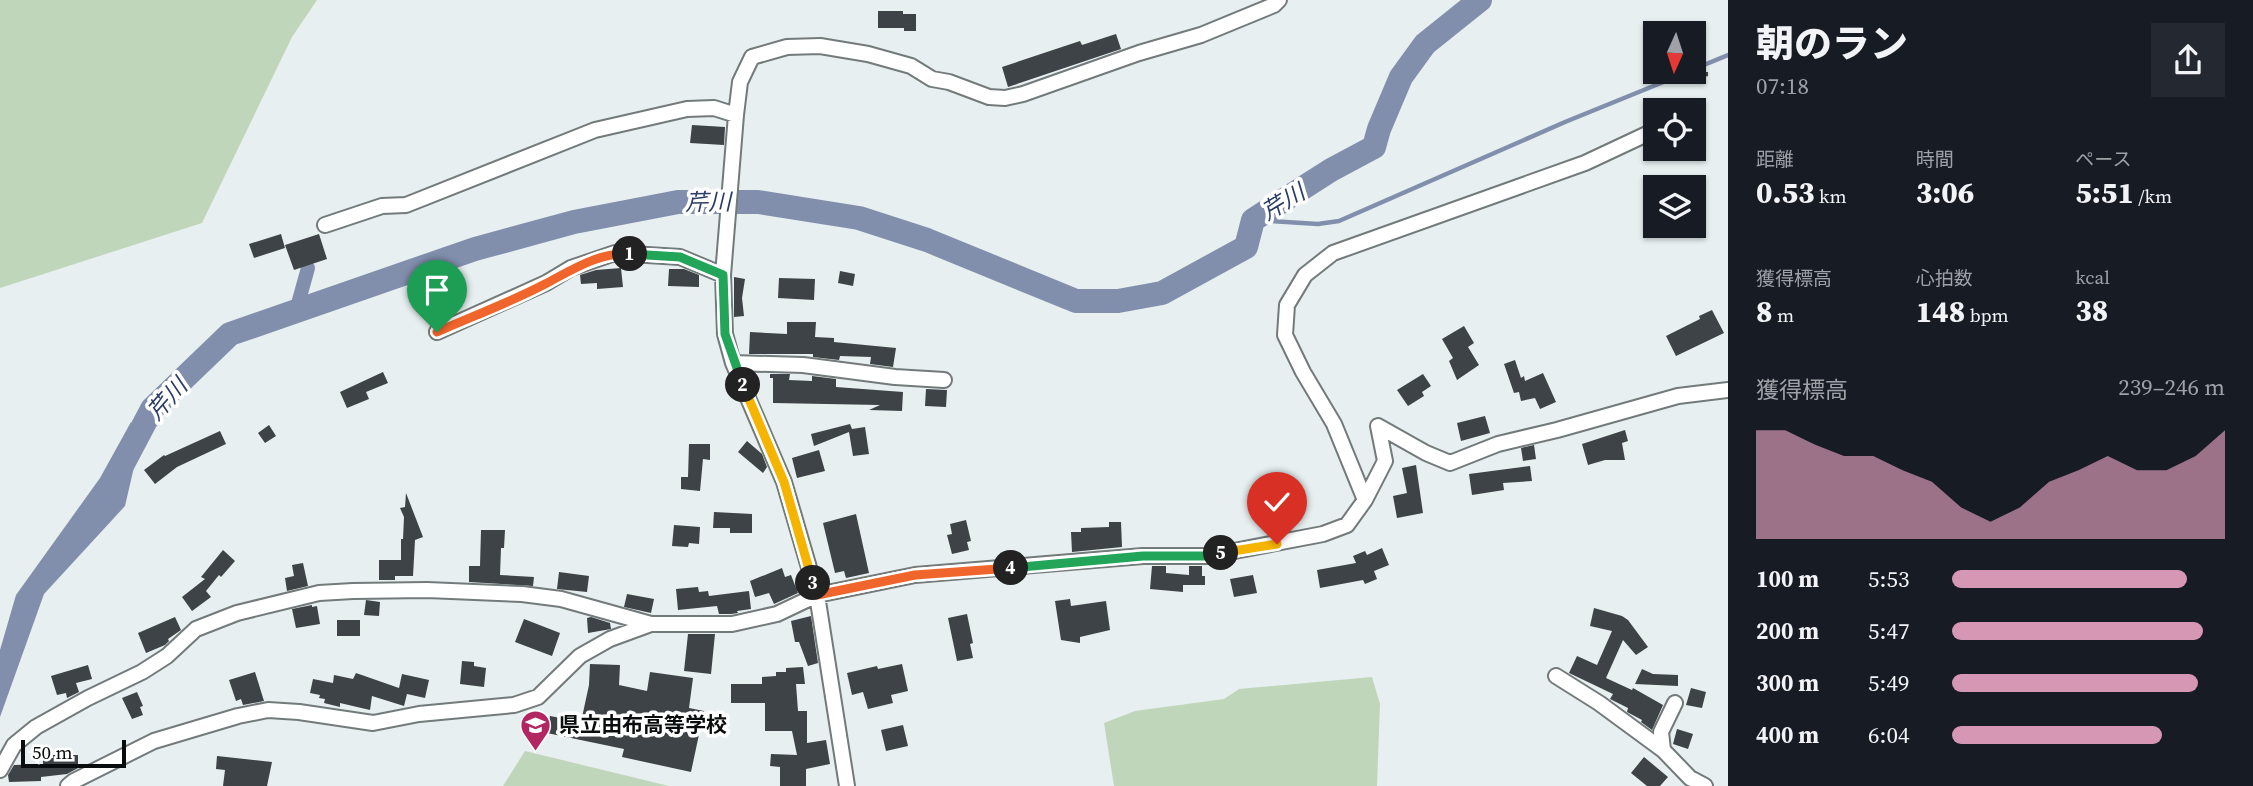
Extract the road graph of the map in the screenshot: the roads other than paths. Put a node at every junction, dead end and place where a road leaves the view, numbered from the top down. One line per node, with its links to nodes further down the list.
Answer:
1 (1279, 0): 2 (street)
2 (736, 114): 4 (street); 5 (street)
3 (1643, 136): 10 (street)
4 (325, 225)
5 (724, 268): 6 (street); 7 (street)
6 (437, 332)
7 (733, 363): 8 (street); 11 (street)
8 (944, 380)
9 (1728, 390): 10 (street)
10 (1365, 500): 11 (street)
11 (817, 595): 12 (street); 18 (street)
12 (650, 624): 16 (street); 17 (street)
13 (1556, 676): 15 (street)
14 (1675, 703): 15 (street)
15 (1662, 750): 19 (street)
16 (0, 770)
17 (68, 786)
18 (847, 786)
19 (1705, 786)

